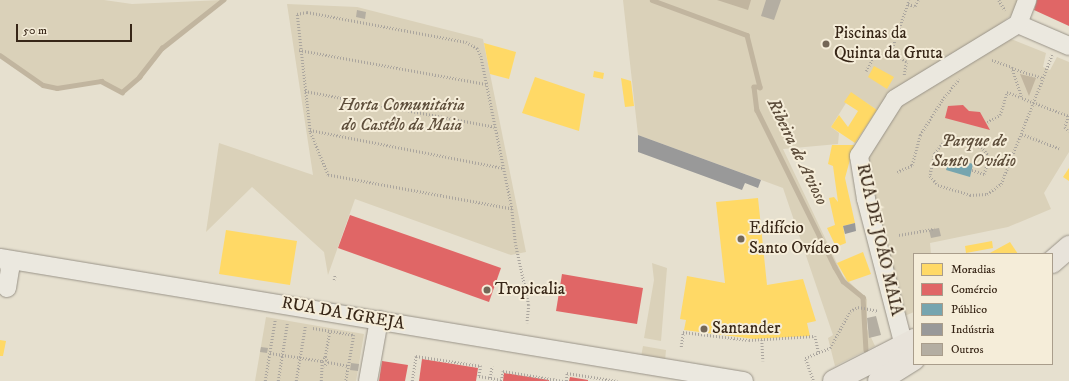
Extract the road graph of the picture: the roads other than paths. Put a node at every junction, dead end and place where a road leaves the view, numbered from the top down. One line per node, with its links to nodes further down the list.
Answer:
1 (1027, 0): 2 (street)
2 (1018, 24): 3 (street); 9 (street, RUA DE JOÃO MAIA)
3 (1069, 46)
4 (1069, 247): 6 (main road)
5 (4, 259): 7 (street); 8 (street, RUA DA IGREJA)
6 (1053, 261)
7 (7, 288)
8 (379, 320): 10 (street, RUA DA IGREJA); 11 (street)
9 (911, 348): 13 (main road); 14 (main road)
10 (690, 377): 12 (street, RUA DA IGREJA)
11 (368, 381)
12 (744, 381)
13 (824, 381)
14 (879, 381)

